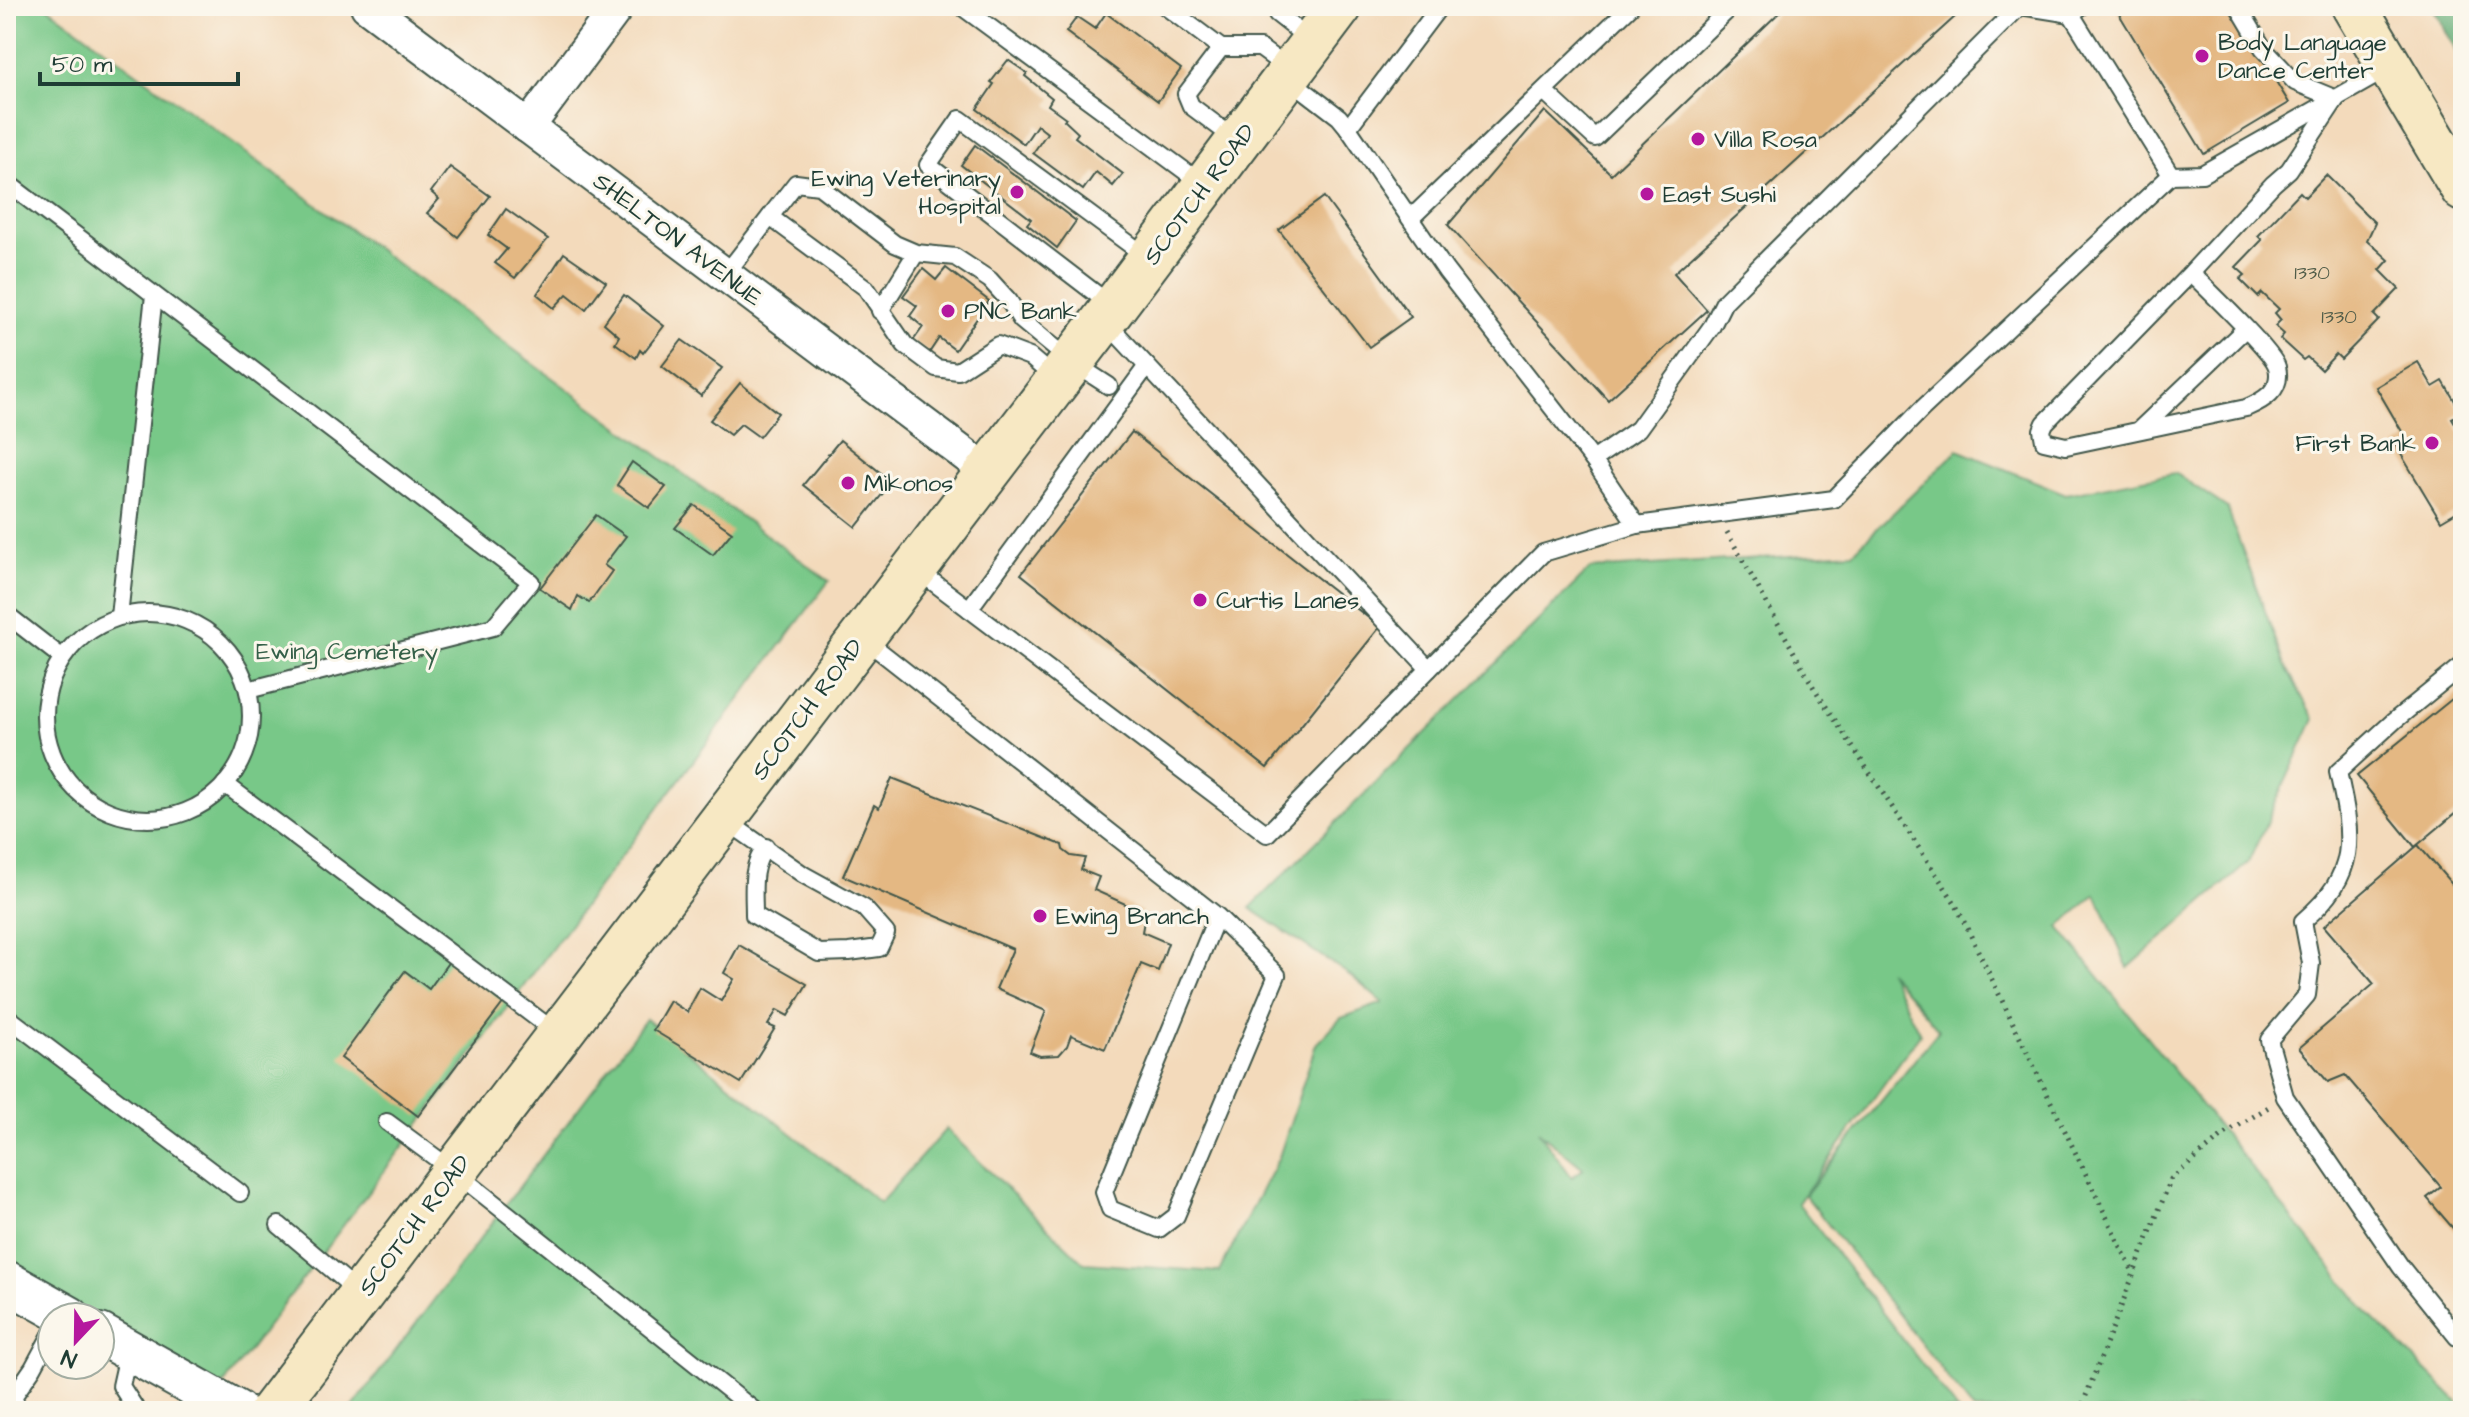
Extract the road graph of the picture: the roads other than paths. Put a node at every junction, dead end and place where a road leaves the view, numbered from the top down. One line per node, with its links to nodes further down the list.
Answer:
1 (367, 6): 18 (street, SHELTON AVENUE)
2 (618, 6): 18 (street)
3 (961, 6): 23 (lane)
4 (1165, 6): 13 (lane)
5 (1277, 6): 14 (lane)
6 (1340, 6): 14 (main road, SCOTCH ROAD)
7 (1440, 6): 19 (lane)
8 (1631, 6): 16 (lane)
9 (1732, 6): 16 (lane)
10 (2238, 6): 17 (lane)
11 (2354, 6): 15 (main road)
12 (2077, 10): 21 (lane); 39 (lane)
13 (1221, 48): 14 (lane); 20 (lane)
14 (1297, 63): 19 (lane); 20 (main road, SCOTCH ROAD)
15 (2391, 67): 17 (lane); 24 (main road)
16 (1544, 91): 26 (lane)
17 (2336, 99): 21 (lane); 29 (lane)
18 (528, 127): 30 (street, SHELTON AVENUE)
19 (1348, 128): 26 (lane)
20 (1239, 141): 23 (main road, SCOTCH ROAD)
21 (2171, 175): 41 (lane)
22 (6, 182): 31 (lane)
23 (1205, 186): 28 (main road, SCOTCH ROAD)
24 (2463, 189)
25 (770, 217): 27 (lane); 30 (lane); 32 (lane)
26 (1411, 218): 39 (lane)
27 (916, 253): 32 (lane); 36 (lane)
28 (1150, 259): 33 (main road, SCOTCH ROAD); 33 (lane)
29 (2191, 273): 34 (lane); 38 (lane)
30 (725, 275): 40 (street, SHELTON AVENUE)
31 (154, 295): 45 (lane); 50 (lane)
32 (880, 311): 36 (lane)
33 (1109, 313): 35 (lane); 36 (main road, SCOTCH ROAD)
34 (2245, 329): 38 (lane); 38 (lane)
35 (1147, 366): 43 (lane); 49 (lane)
36 (1065, 371): 37 (lane); 40 (main road, SCOTCH ROAD)
37 (1109, 386)
38 (2138, 431)
39 (1593, 460): 41 (lane)
40 (988, 472): 42 (main road, SCOTCH ROAD)
41 (1637, 525): 49 (lane)
42 (915, 568): 43 (lane); 46 (main road, SCOTCH ROAD)
43 (969, 609): 49 (lane)
44 (6, 614): 47 (lane)
45 (119, 616): 47 (lane); 50 (lane)
46 (862, 638): 52 (main road, SCOTCH ROAD); 54 (lane)
47 (60, 656): 51 (lane)
48 (2463, 665): 64 (lane)
49 (1429, 669)
50 (248, 690): 51 (lane)
51 (225, 784): 56 (lane)
52 (723, 819): 53 (lane); 56 (main road, SCOTCH ROAD)
53 (766, 847): 53 (lane)
54 (1217, 916): 54 (lane)
55 (6, 1016): 59 (lane)
56 (559, 1035): 58 (main road, SCOTCH ROAD)
57 (387, 1122): 58 (lane)
58 (455, 1172): 62 (main road, SCOTCH ROAD); 72 (lane)
59 (240, 1193)
60 (279, 1225): 62 (lane)
61 (6, 1281): 63 (street)
62 (361, 1294): 71 (main road, SCOTCH ROAD)
63 (36, 1302)
64 (2463, 1339)
65 (116, 1343): 70 (street)
66 (116, 1349): 69 (lane)
67 (36, 1363): 68 (lane)
68 (19, 1411)
69 (137, 1411)
70 (237, 1411)
71 (272, 1411)
72 (755, 1411)

